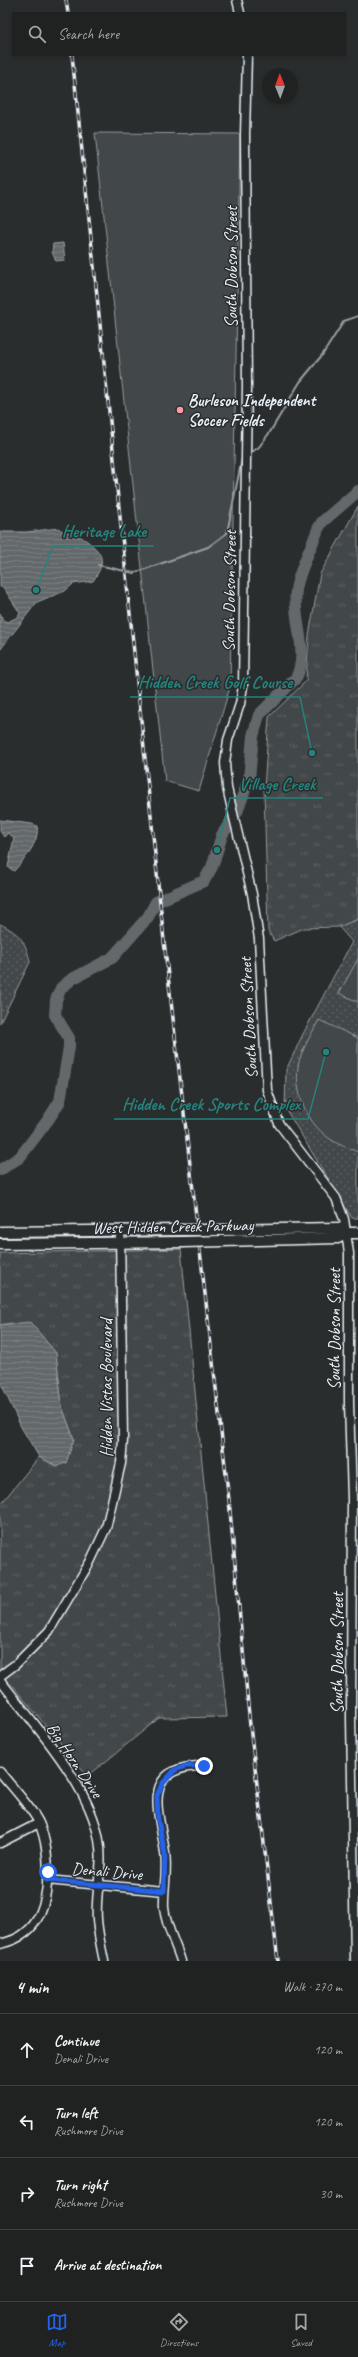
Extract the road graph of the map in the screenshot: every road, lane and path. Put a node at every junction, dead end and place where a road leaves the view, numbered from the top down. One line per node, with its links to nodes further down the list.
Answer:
1 (237, 0): 2 (street)
2 (240, 12)
3 (247, 56): 6 (street, South Dobson Street)
4 (120, 1231): 5 (main road, West Hidden Creek Parkway); 6 (main road, West Hidden Creek Parkway, bridge); 8 (street, Hidden Vistas Boulevard)
5 (0, 1232)
6 (346, 1233): 7 (main road); 8 (main road, West Hidden Creek Parkway, bridge); 22 (street, South Dobson Street)
7 (358, 1233)
8 (120, 1243): 9 (main road, West Hidden Creek Parkway); 10 (street, Hidden Vistas Boulevard)
9 (0, 1244)
10 (0, 1676)
11 (0, 1680): 17 (street, Big Horn Drive)
12 (204, 1766): 18 (street)
13 (0, 1772): 14 (street)
14 (39, 1822): 15 (street); 16 (street)
15 (0, 1843)
16 (47, 1880): 17 (street, Denali Drive); 19 (street)
17 (98, 1885): 18 (street, Denali Drive); 20 (street, Big Horn Drive)
18 (164, 1891): 21 (street)
19 (0, 1944)
20 (104, 1961)
21 (181, 1961)
22 (355, 1961)

